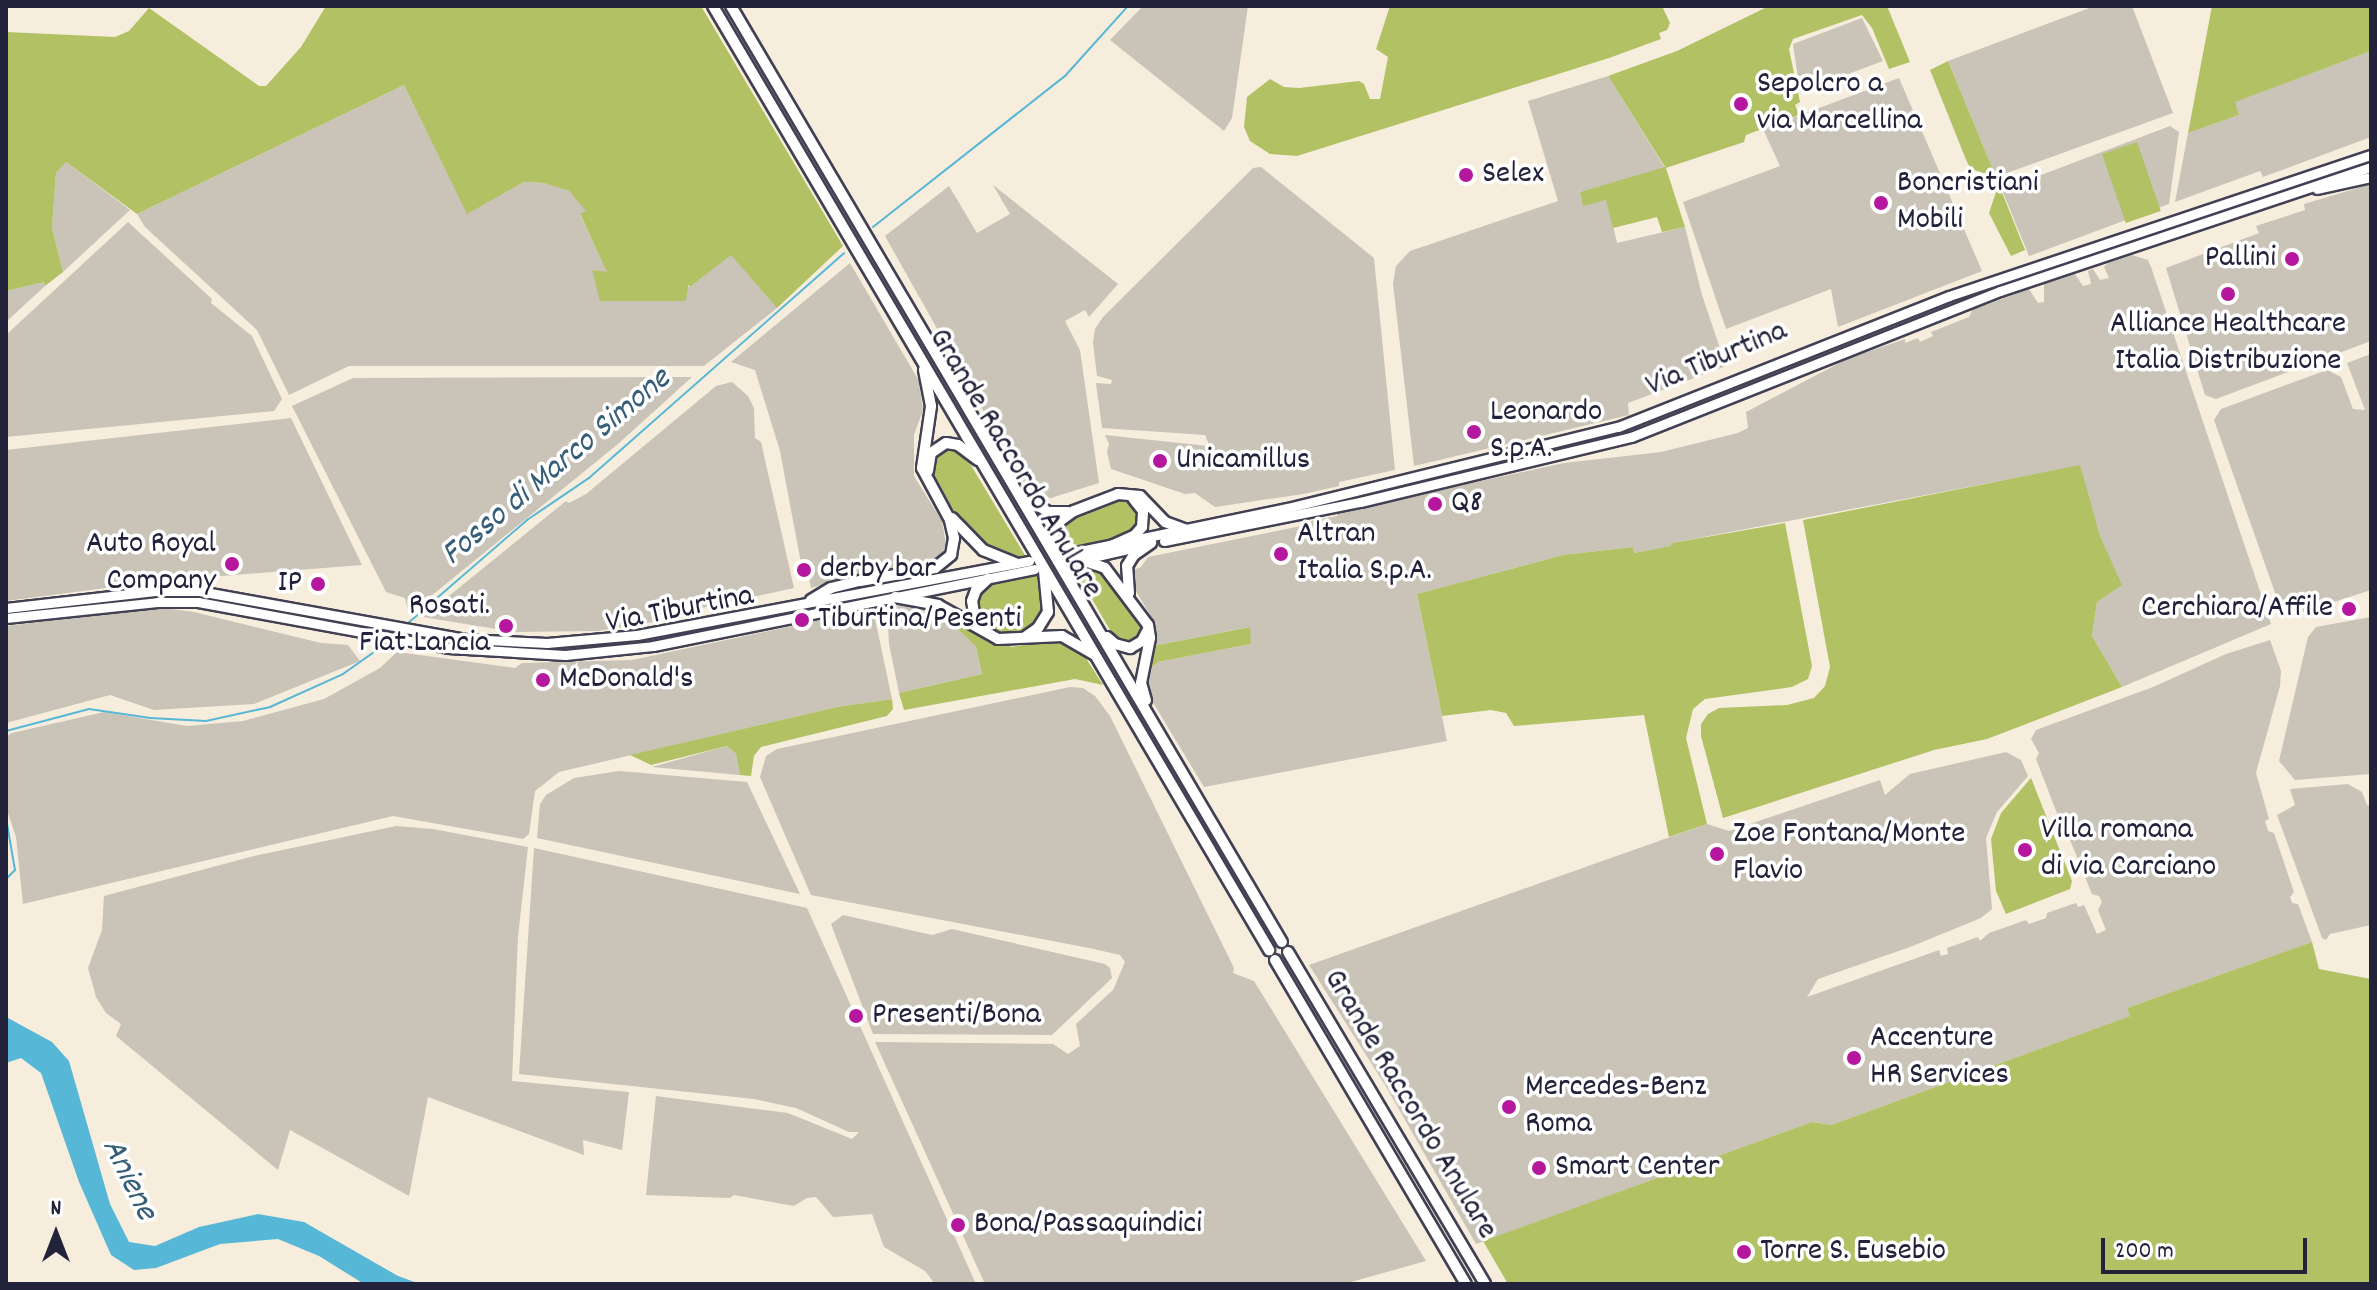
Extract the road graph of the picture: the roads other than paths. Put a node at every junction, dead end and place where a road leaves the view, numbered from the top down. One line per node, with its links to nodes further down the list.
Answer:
1 (713, 6): 7 (highway, Grande Raccordo Anulare)
2 (731, 6): 10 (highway, Grande Raccordo Anulare)
3 (2371, 155): 14 (main road, Via Tiburtina)
4 (2371, 167): 6 (main road, Via Tiburtina)
5 (2371, 177): 6 (main road)
6 (2305, 189): 15 (main road, Via Tiburtina)
7 (920, 358): 8 (highway, Grande Raccordo Anulare); 9 (highway)
8 (984, 465): 9 (highway); 19 (highway, Grande Raccordo Anulare)
9 (933, 489): 12 (highway)
10 (1018, 491): 13 (highway); 17 (highway, Grande Raccordo Anulare)
11 (1124, 493): 13 (highway); 14 (highway); 16 (highway)
12 (944, 506): 18 (highway); 23 (highway)
13 (1074, 511): 17 (highway)
14 (1187, 530): 16 (main road, Via Tiburtina)
15 (1151, 543): 17 (main road, Via Tiburtina); 22 (highway)
16 (1113, 545): 17 (main road, Via Tiburtina)
17 (1071, 562): 22 (highway); 27 (highway, Grande Raccordo Anulare)
18 (1015, 563): 19 (main road); 23 (main road)
19 (1036, 565): 20 (main road, Via Tiburtina); 30 (highway); 31 (highway, Grande Raccordo Anulare)
20 (988, 579): 21 (main road, Via Tiburtina); 29 (highway)
21 (895, 597): 24 (main road, Via Tiburtina); 29 (highway)
22 (1131, 598): 28 (highway)
23 (807, 600): 24 (main road)
24 (107, 601): 25 (main road); 26 (main road)
25 (6, 608)
26 (6, 618)
27 (1095, 623): 28 (highway); 32 (highway, Grande Raccordo Anulare)
28 (1148, 625): 32 (highway)
29 (987, 633): 30 (highway)
30 (1018, 640): 31 (highway)
31 (1099, 659): 33 (highway, Grande Raccordo Anulare)
32 (1159, 732): 34 (highway, Grande Raccordo Anulare)
33 (1466, 1284)
34 (1485, 1284)

